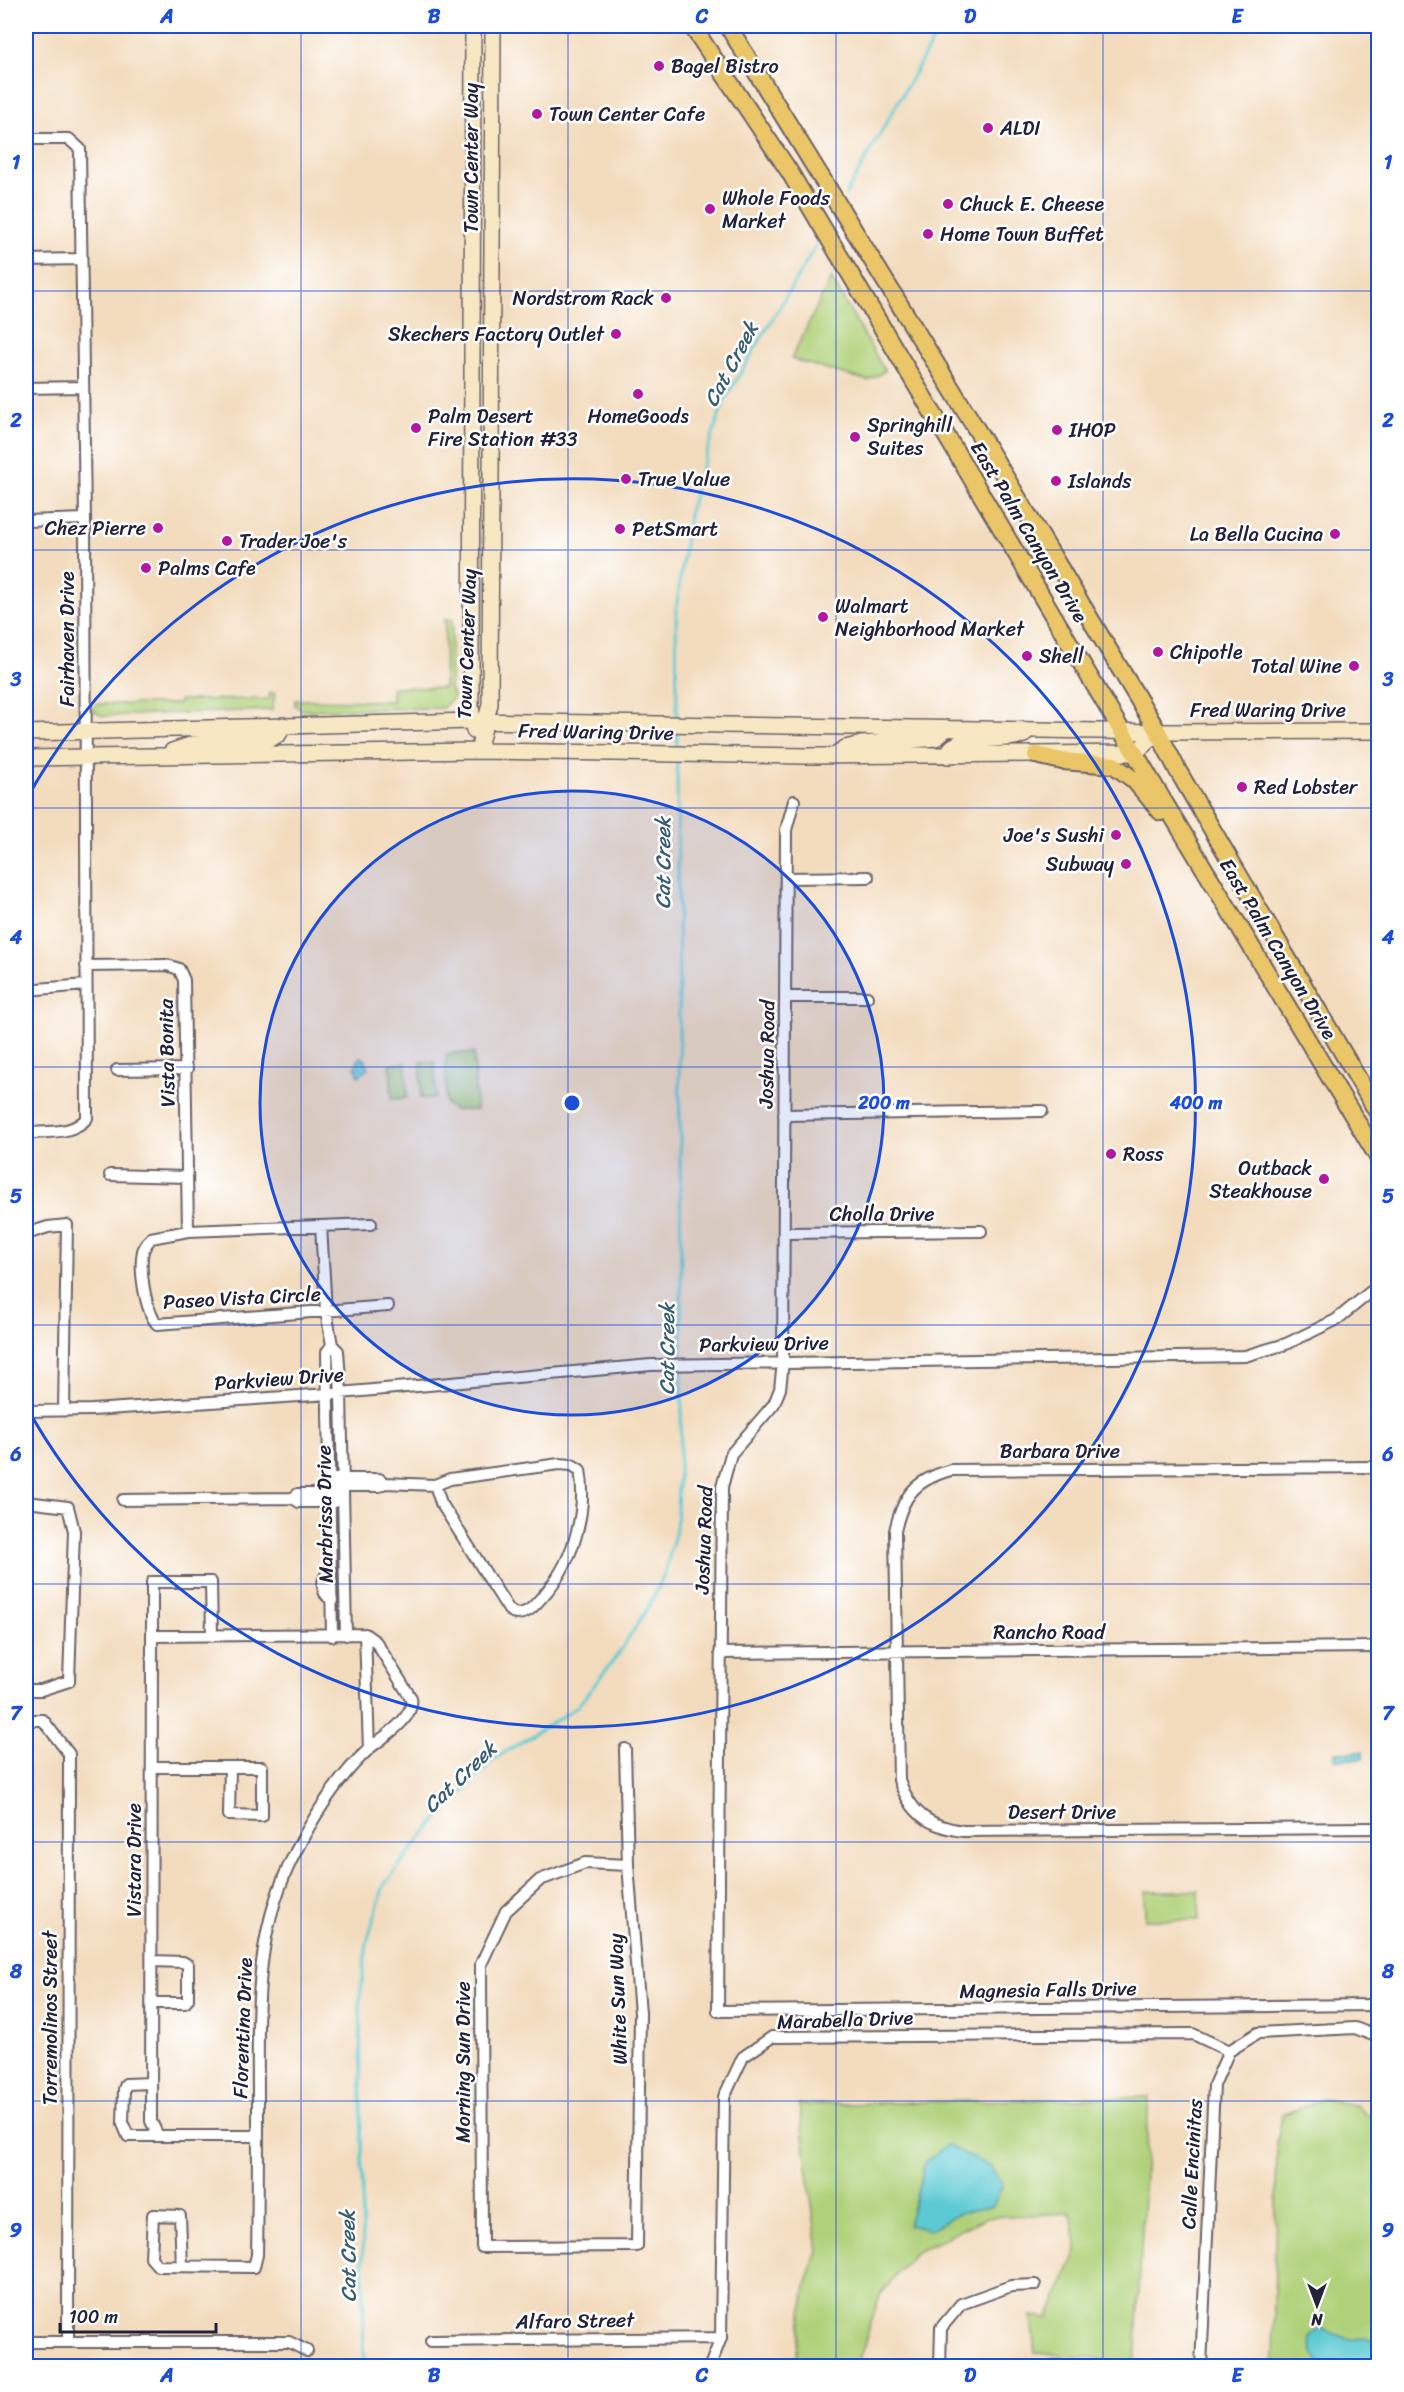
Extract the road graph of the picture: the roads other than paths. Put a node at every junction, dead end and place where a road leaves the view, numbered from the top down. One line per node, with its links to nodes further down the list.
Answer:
1 (473, 26): 14 (main road, Town Center Way)
2 (493, 26): 15 (main road, Town Center Way)
3 (692, 26): 5 (main road, East Palm Canyon Drive)
4 (728, 26): 7 (main road, East Palm Canyon Drive)
5 (741, 97): 7 (main road); 19 (main road, East Palm Canyon Drive)
6 (26, 139): 8 (street, Fairhaven Drive)
7 (799, 143): 22 (main road, East Palm Canyon Drive)
8 (81, 259): 9 (street); 10 (street, Fairhaven Drive)
9 (26, 260)
10 (82, 387): 11 (street); 12 (street, Fairhaven Drive)
11 (26, 388)
12 (85, 519): 13 (street); 21 (street, Fairhaven Drive)
13 (26, 521)
14 (472, 721): 15 (main road, Fred Waring Drive); 16 (main road, Fred Waring Drive); 24 (main road, Town Center Way)
15 (488, 721): 17 (main road, Fred Waring Drive); 24 (main road, Town Center Way)
16 (283, 725): 21 (main road, Fred Waring Drive); 27 (main road)
17 (947, 728): 18 (main road, Fred Waring Drive); 28 (main road)
18 (1036, 730): 19 (main road, Fred Waring Drive); 29 (main road)
19 (1123, 730): 22 (main road, Fred Waring Drive); 25 (main road, East Palm Canyon Drive)
20 (1378, 731): 22 (main road, Fred Waring Drive)
21 (85, 732): 23 (main road, Fred Waring Drive); 30 (street, Fairhaven Drive)
22 (1158, 732): 25 (main road); 44 (main road, East Palm Canyon Drive)
23 (26, 733)
24 (478, 751): 27 (main road, Fred Waring Drive); 28 (main road, Fred Waring Drive)
25 (1135, 753): 26 (main road, Fred Waring Drive); 33 (main road, East Palm Canyon Drive)
26 (1036, 755): 29 (main road, Fred Waring Drive); 33 (main road)
27 (158, 756): 30 (main road, Fred Waring Drive)
28 (831, 756): 29 (main road, Fred Waring Drive)
29 (948, 756)
30 (86, 757): 31 (main road, Fred Waring Drive); 36 (street, Fairhaven Drive)
31 (26, 758)
32 (794, 801): 35 (street, Joshua Road)
33 (1181, 830): 47 (main road, East Palm Canyon Drive)
34 (868, 877): 35 (street)
35 (786, 878): 39 (street, Joshua Road)
36 (86, 966): 37 (street, Fairhaven Drive); 41 (street, Vista Bonita)
37 (86, 985): 38 (street); 46 (street, Fairhaven Drive)
38 (26, 990)
39 (787, 997): 40 (street); 45 (street, Joshua Road)
40 (867, 997)
41 (186, 1069): 42 (street); 49 (street, Vista Bonita)
42 (117, 1070)
43 (1042, 1111): 45 (street)
44 (1378, 1113)
45 (784, 1115): 54 (street, Joshua Road)
46 (26, 1134)
47 (1378, 1157)
48 (110, 1175): 49 (street)
49 (187, 1177): 52 (street, Vista Bonita)
50 (371, 1224): 51 (street, Paseo Vista Circle)
51 (321, 1226): 52 (street, Paseo Vista Circle); 58 (street, Marbrissa Drive)
52 (188, 1231): 58 (street, Paseo Vista Circle)
53 (981, 1232): 54 (street, Cholla Drive)
54 (784, 1233): 59 (street, Joshua Road)
55 (26, 1234): 61 (street)
56 (1378, 1286): 59 (street, Parkview Drive)
57 (388, 1306): 58 (street, Paseo Vista Circle)
58 (326, 1311): 60 (street, Marbrissa Drive)
59 (783, 1362): 60 (street, Parkview Drive); 79 (street, Joshua Road)
60 (335, 1393): 61 (street, Parkview Drive); 65 (street, Marbrissa Drive)
61 (64, 1410): 62 (street, Parkview Drive)
62 (26, 1411)
63 (1378, 1467): 78 (street, Barbara Drive)
64 (435, 1485): 64 (street); 65 (street)
65 (336, 1490): 66 (street); 68 (street, Marbrissa Drive); 69 (street, Marbrissa Drive)
66 (123, 1500)
67 (26, 1502): 80 (street)
68 (331, 1554): 69 (street); 71 (street, Marbrissa Drive)
69 (343, 1554): 70 (street, Marbrissa Drive)
70 (345, 1599): 71 (street); 73 (street, Marbrissa Drive)
71 (331, 1600): 72 (street, Marbrissa Drive)
72 (332, 1635): 73 (street); 76 (street)
73 (346, 1635): 74 (street)
74 (365, 1635): 82 (street); 82 (street, Florentina Drive)
75 (152, 1636): 76 (street); 76 (street, Vistara Drive); 84 (street, Vistara Drive)
76 (212, 1636)
77 (1378, 1647): 78 (street, Rancho Road)
78 (897, 1651): 79 (street, Rancho Road); 86 (street, Desert Drive)
79 (720, 1653): 91 (street, Joshua Road)
80 (26, 1690)
81 (26, 1720): 103 (street, Torremolinos Street)
82 (369, 1749): 96 (street, Florentina Drive)
83 (625, 1749): 87 (street, White Sun Way)
84 (152, 1767): 85 (street); 88 (street, Vistara Drive)
85 (230, 1767): 85 (street)
86 (1378, 1828)
87 (628, 1865): 97 (street, Morning Sun Drive); 97 (street, White Sun Way)
88 (152, 1961): 89 (street, Vistara Drive); 89 (street)
89 (152, 2003): 94 (street, Vistara Drive)
90 (1378, 2005): 91 (street, Magnesia Falls Drive)
91 (718, 2011)
92 (1378, 2037): 93 (street)
93 (1229, 2051): 100 (street, Marabella Drive); 109 (street, Calle Encinitas)
94 (151, 2083): 95 (street, Vistara Drive); 95 (street)
95 (158, 2136): 96 (street)
96 (258, 2136): 98 (street, Florentina Drive)
97 (483, 2247)
98 (182, 2266): 98 (street)
99 (1035, 2285): 106 (street)
100 (721, 2338): 101 (street, Alfaro Street); 105 (street, Marabella Drive)
101 (430, 2341)
102 (26, 2342): 103 (street)
103 (68, 2342): 104 (street)
104 (308, 2351)
105 (710, 2367)
106 (940, 2367)
107 (1053, 2367): 108 (street)
108 (1069, 2367)
109 (1201, 2367)

